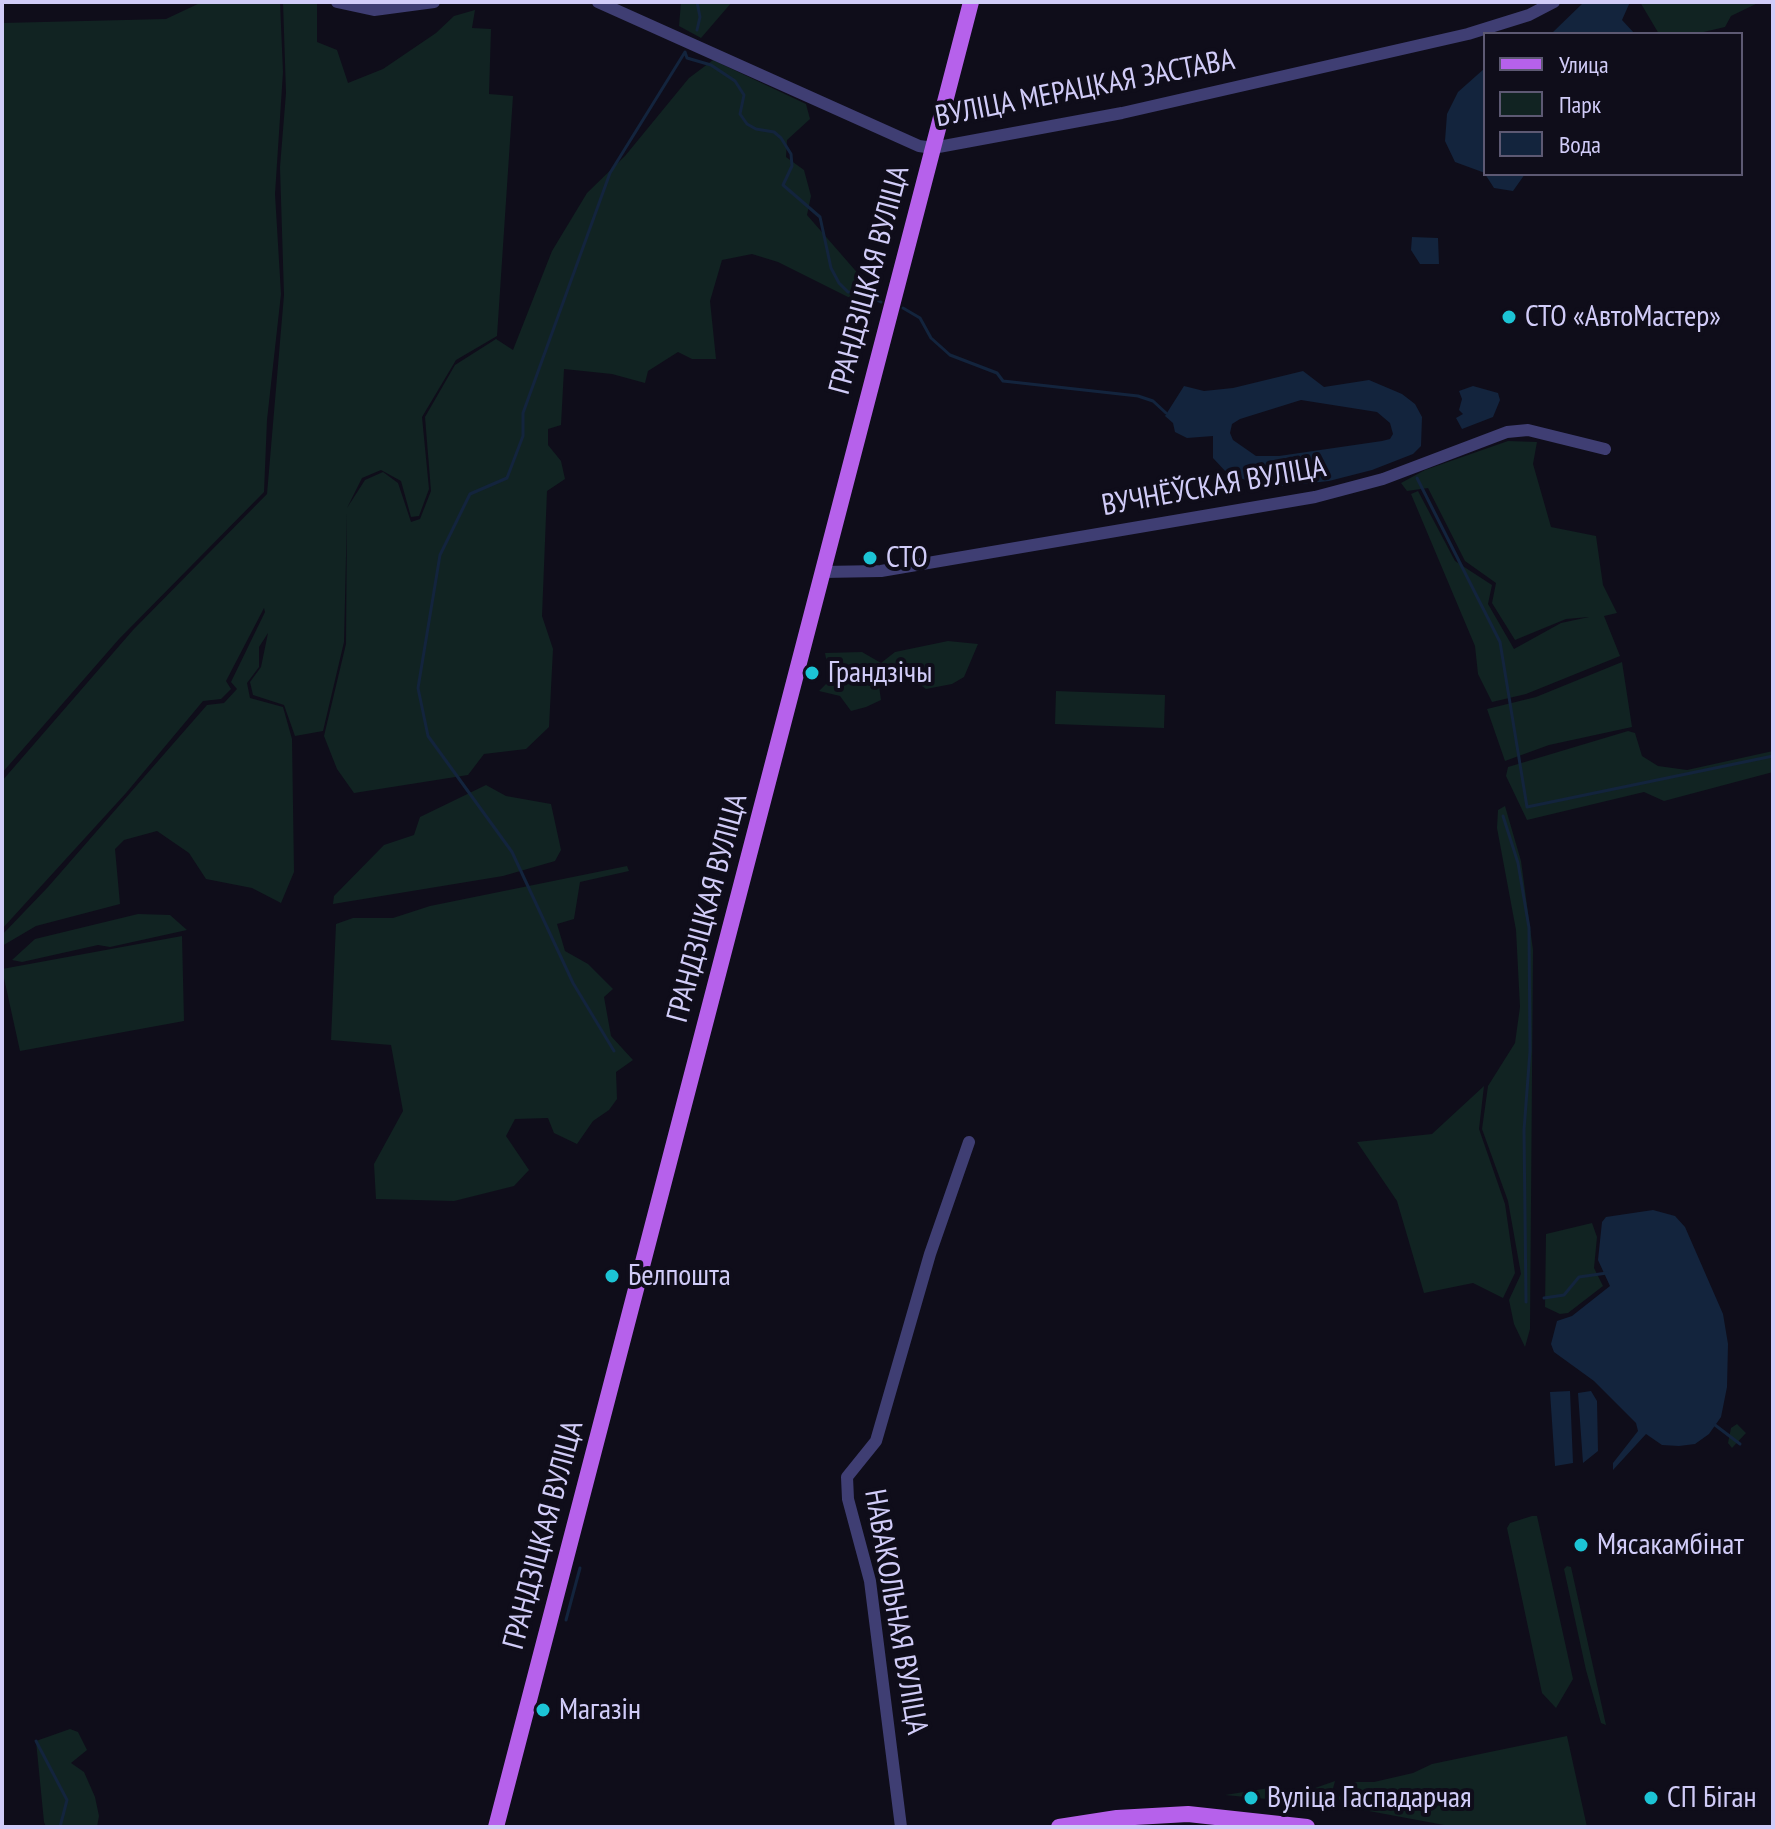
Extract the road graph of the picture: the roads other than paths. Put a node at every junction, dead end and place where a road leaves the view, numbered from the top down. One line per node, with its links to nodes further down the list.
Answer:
1 (337, 2): 2 (street)
2 (434, 2)
3 (598, 2): 6 (street, ВУЛІЦА МЕРАЦКАЯ ЗАСТАВА)
4 (971, 2): 6 (main road, ГРАНДЗІЦКАЯ ВУЛІЦА)
5 (1554, 2): 6 (street, ВУЛІЦА МЕРАЦКАЯ ЗАСТАВА)
6 (933, 148): 8 (main road, ГРАНДЗІЦКАЯ ВУЛІЦА)
7 (1605, 449): 8 (street, ВУЧНЁЎСКАЯ ВУЛІЦА)
8 (822, 572): 11 (main road, ГРАНДЗІЦКАЯ ВУЛІЦА)
9 (969, 1142): 12 (street, НАВАКОЛЬНАЯ ВУЛІЦА)
10 (1298, 1826): 13 (main road)
11 (496, 1827)
12 (901, 1827)
13 (1059, 1827)

